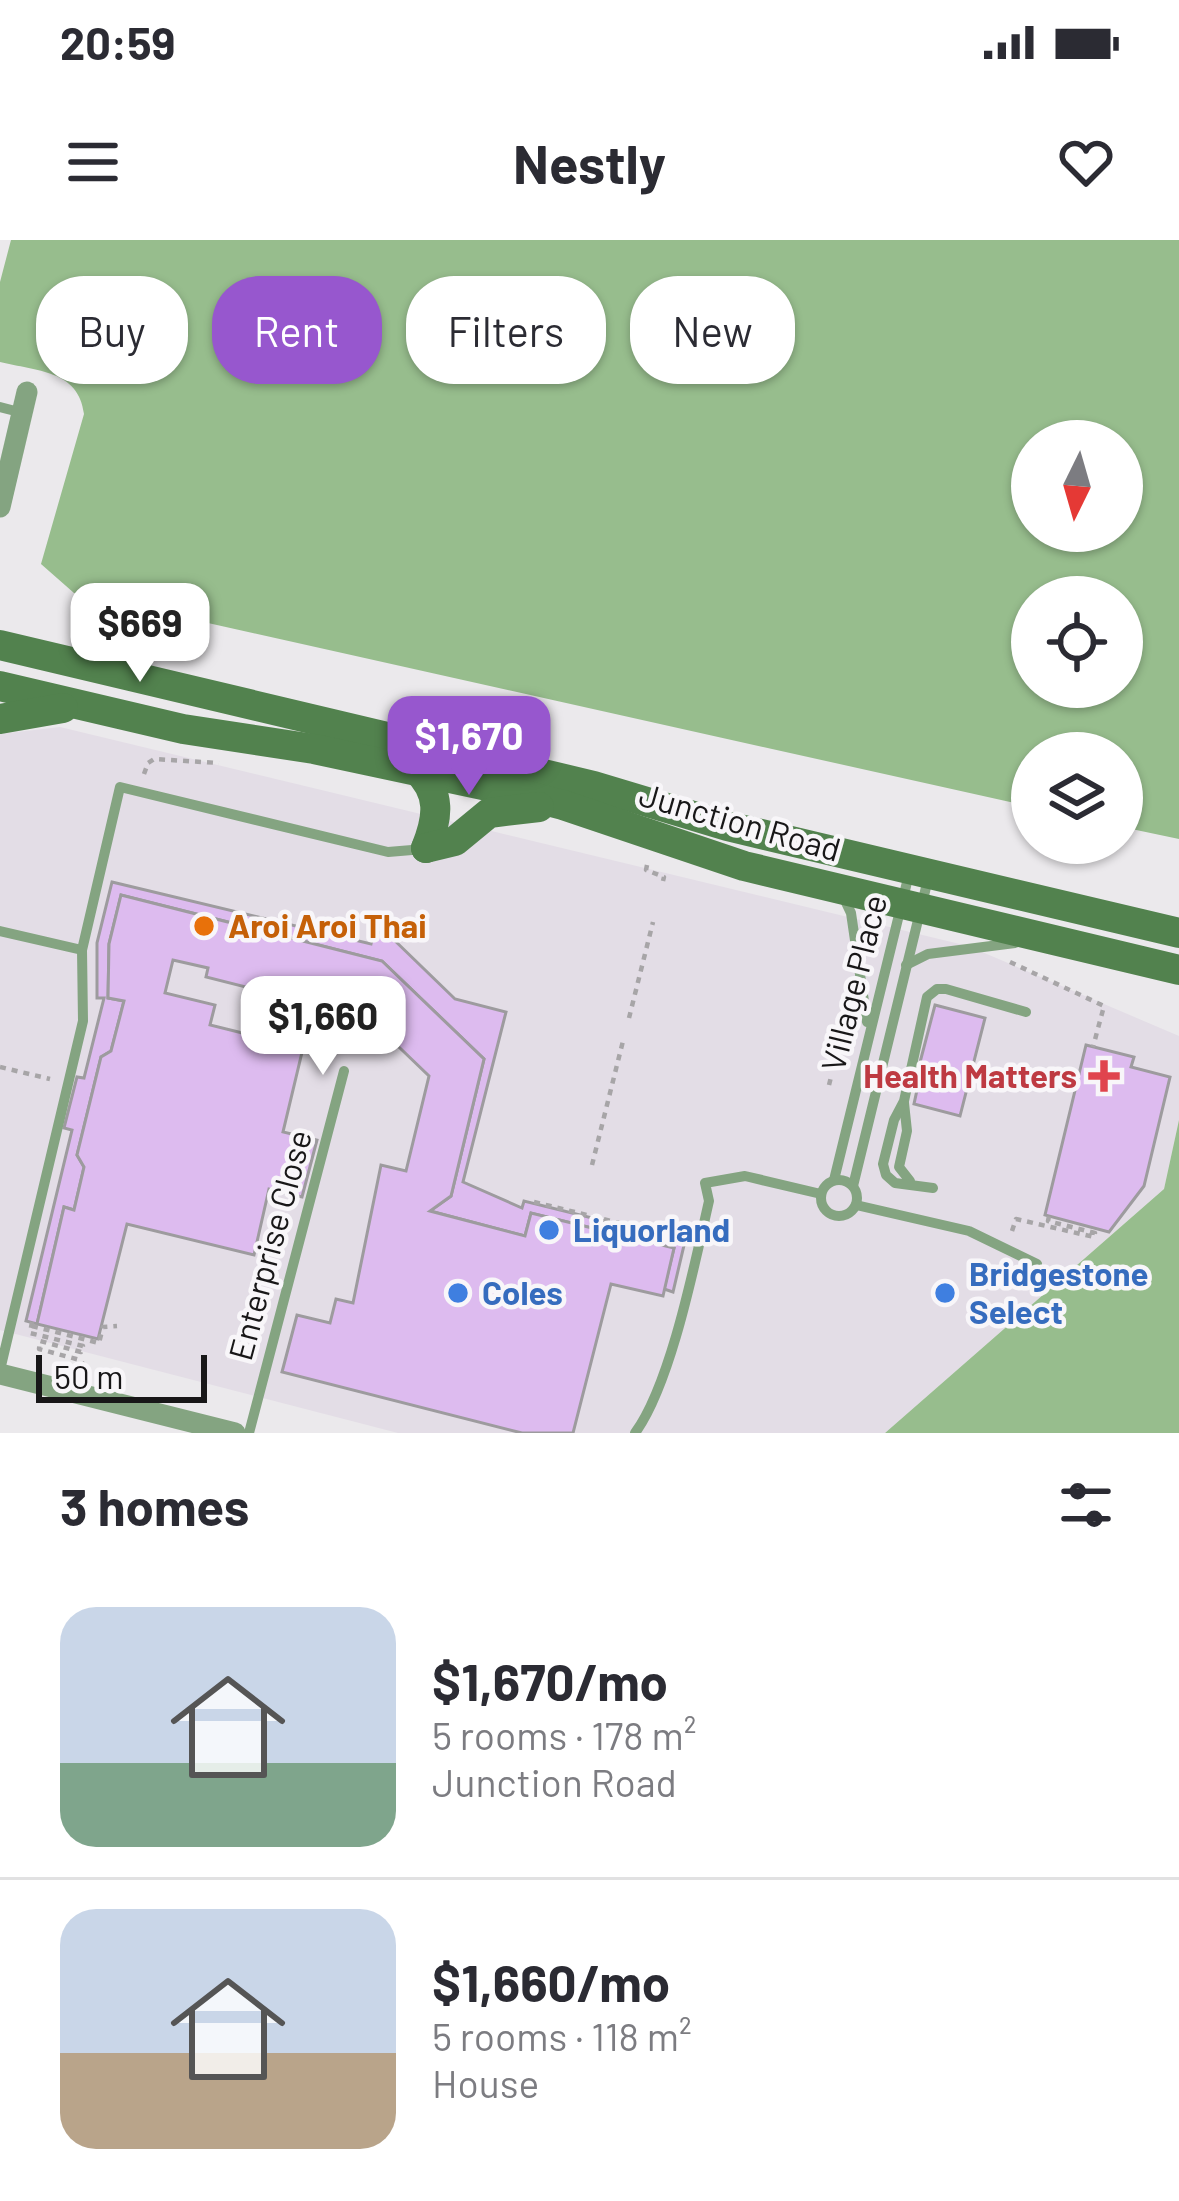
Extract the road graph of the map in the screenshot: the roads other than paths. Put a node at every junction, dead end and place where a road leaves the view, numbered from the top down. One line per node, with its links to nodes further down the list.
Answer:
1 (17, 404): 2 (street)
2 (0, 507)
3 (0, 645): 10 (main road, Junction Road)
4 (0, 686): 5 (main road, Junction Road)
5 (81, 706): 6 (main road); 7 (main road, Junction Road)
6 (0, 719)
7 (416, 769): 8 (main road, Junction Road); 9 (main road)
8 (562, 805): 9 (main road); 11 (main road, Junction Road)
9 (426, 848): 16 (lane)
10 (920, 872): 12 (lane); 12 (lane, Village Place); 14 (main road, Junction Road)
11 (838, 888): 12 (main road, Junction Road); 20 (lane)
12 (911, 906): 15 (main road, Junction Road); 17 (lane, Village Place); 20 (lane, Village Place)
13 (0, 931): 16 (lane)
14 (1179, 933)
15 (1048, 938): 17 (lane); 18 (main road, Junction Road)
16 (82, 950): 28 (lane)
17 (905, 966): 23 (lane, Village Place)
18 (1179, 970)
19 (1026, 1012): 24 (lane)
20 (868, 1031): 22 (lane, Village Place)
21 (344, 1072): 30 (lane, Enterprise Close)
22 (834, 1180): 23 (lane); 25 (lane)
23 (853, 1186): 26 (lane)
24 (933, 1188)
25 (821, 1194): 26 (lane); 31 (lane)
26 (856, 1205): 27 (lane)
27 (1037, 1264)
28 (0, 1372): 29 (street)
29 (235, 1433)
30 (249, 1433)
31 (635, 1433)

